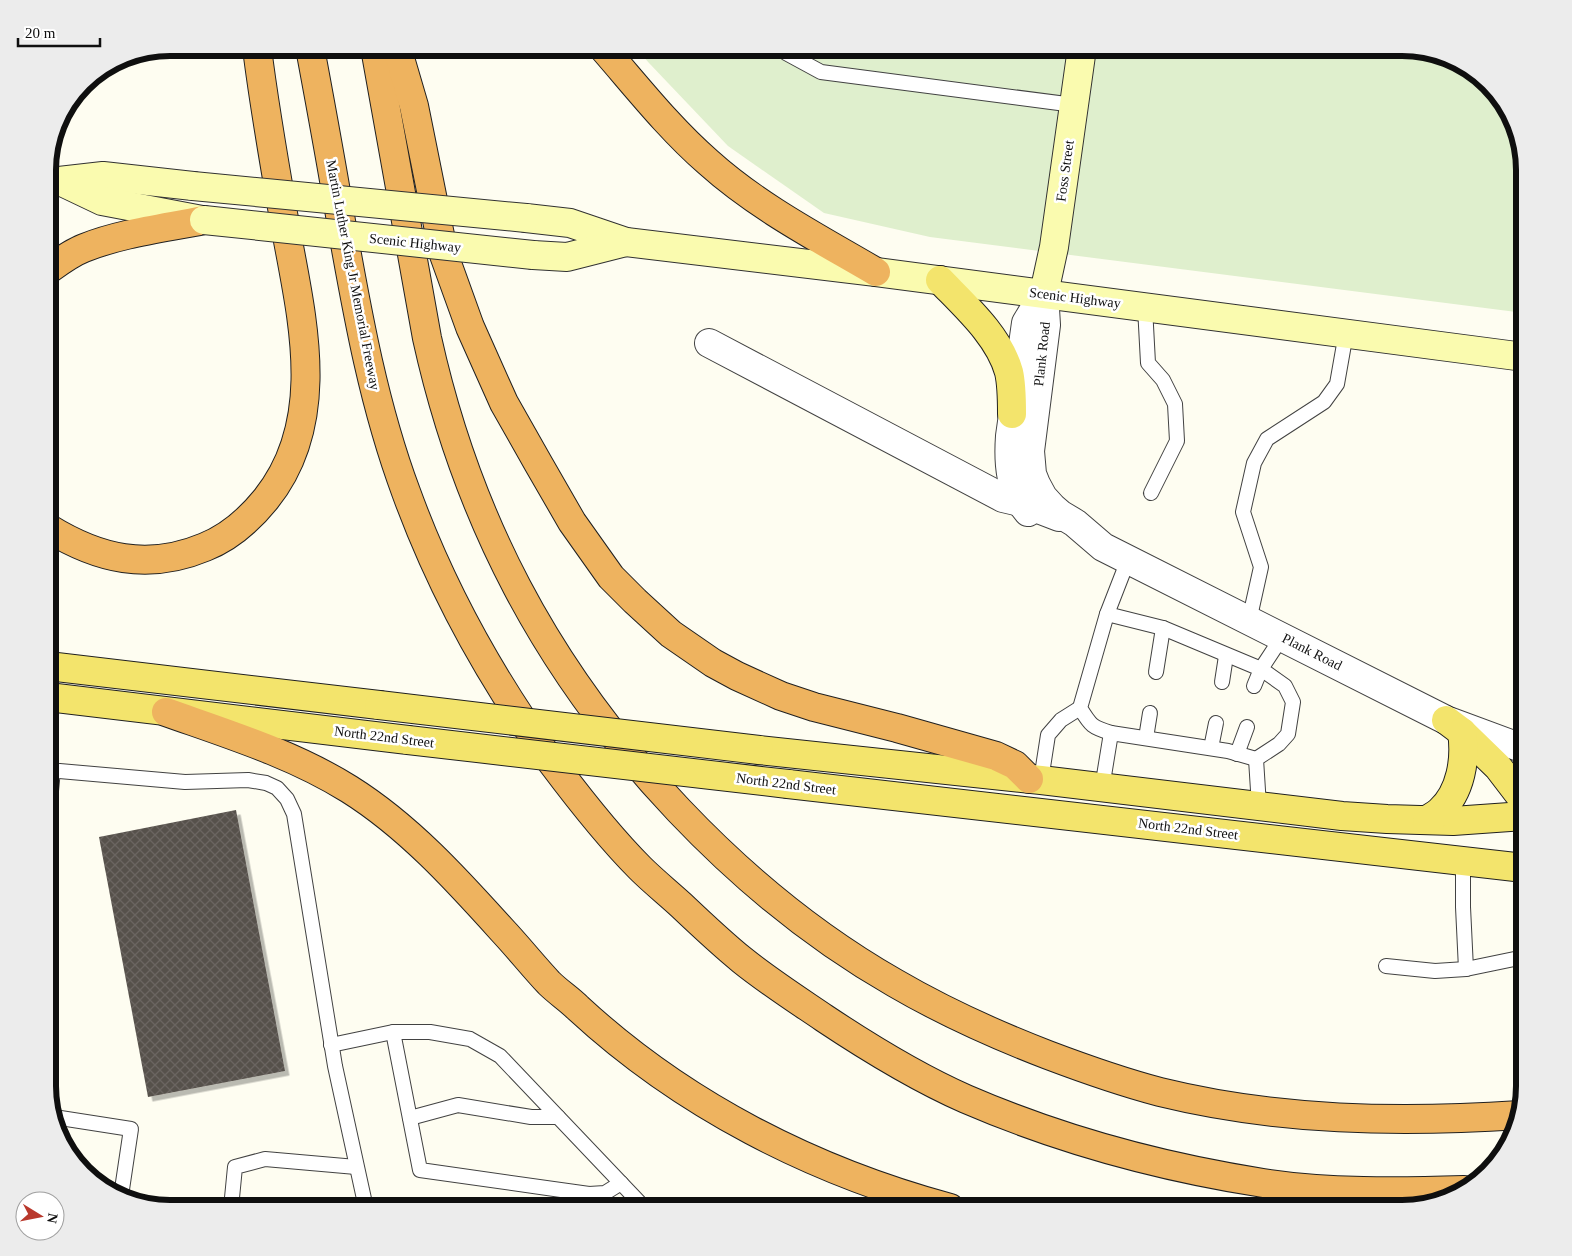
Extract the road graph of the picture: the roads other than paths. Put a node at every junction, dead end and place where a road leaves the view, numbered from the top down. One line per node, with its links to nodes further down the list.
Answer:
1 (258, 56): 25 (highway)
2 (311, 56): 72 (highway, Martin Luther King Jr Memorial Freeway)
3 (375, 56): 65 (highway)
4 (399, 56): 52 (highway)
5 (610, 56): 14 (highway)
6 (793, 56): 8 (lane)
7 (1081, 56): 8 (street, Foss Street)
8 (1074, 105): 16 (street, Foss Street)
9 (56, 180): 12 (street, Scenic Highway, bridge)
10 (56, 181): 11 (street, Scenic Highway)
11 (204, 220): 12 (street, Scenic Highway, bridge); 13 (highway)
12 (626, 242): 14 (street, Scenic Highway)
13 (56, 264)
14 (876, 272): 15 (street, Scenic Highway)
15 (940, 280): 16 (street, Scenic Highway); 21 (main road)
16 (1044, 293): 17 (street, Scenic Highway); 21 (street, Plank Road); 24 (street, Plank Road)
17 (1145, 307): 18 (street, Scenic Highway); 22 (lane)
18 (1346, 333): 20 (street, Scenic Highway); 29 (lane)
19 (709, 344): 23 (street, Plank Road)
20 (1516, 355)
21 (1012, 414): 23 (street, Plank Road)
22 (1150, 493)
23 (1020, 502): 24 (street, Plank Road); 26 (street, Plank Road)
24 (1075, 523): 26 (street, Plank Road)
25 (56, 533)
26 (1103, 546): 27 (street, Plank Road)
27 (1128, 560): 28 (lane); 29 (street, Plank Road)
28 (1107, 614): 30 (lane); 39 (lane)
29 (1249, 621): 31 (street, Plank Road)
30 (1162, 628): 32 (lane); 35 (lane)
31 (1282, 637): 34 (lane); 43 (street, Plank Road)
32 (1226, 656): 34 (lane); 36 (lane)
33 (56, 667): 52 (main road, bridge)
34 (1261, 669): 37 (lane); 50 (lane)
35 (1156, 672)
36 (1222, 682)
37 (1254, 686)
38 (56, 699): 40 (main road, North 22nd Street)
39 (1080, 708): 45 (lane); 52 (lane)
40 (166, 712): 58 (main road, North 22nd Street, bridge); 76 (highway)
41 (1150, 713): 46 (lane)
42 (1216, 723): 48 (lane)
43 (1454, 726): 47 (street, Plank Road); 54 (main road); 57 (main road)
44 (1247, 727): 49 (lane)
45 (1111, 733): 46 (lane); 53 (lane)
46 (1146, 738): 48 (lane)
47 (1516, 746)
48 (1212, 748): 49 (lane)
49 (1237, 754): 50 (lane)
50 (1256, 759): 55 (lane)
51 (56, 770): 64 (lane)
52 (1035, 780): 53 (main road)
53 (1102, 788): 55 (main road)
54 (1516, 790)
55 (1259, 806): 57 (main road)
56 (1516, 817): 57 (main road)
57 (1427, 820)
58 (1463, 861): 59 (main road, North 22nd Street); 62 (lane)
59 (1516, 867)
60 (1516, 959): 62 (lane)
61 (1386, 966): 62 (lane)
62 (1466, 969)
63 (393, 1032): 64 (lane); 66 (lane); 68 (lane)
64 (331, 1045): 69 (lane)
65 (1512, 1115)
66 (558, 1117): 68 (lane); 70 (lane)
67 (61, 1118): 71 (lane)
68 (410, 1118): 70 (lane)
69 (356, 1167): 73 (lane); 74 (lane)
70 (621, 1183): 75 (lane)
71 (122, 1189)
72 (1448, 1190)
73 (232, 1200)
74 (364, 1200)
75 (637, 1200)
76 (920, 1200)

